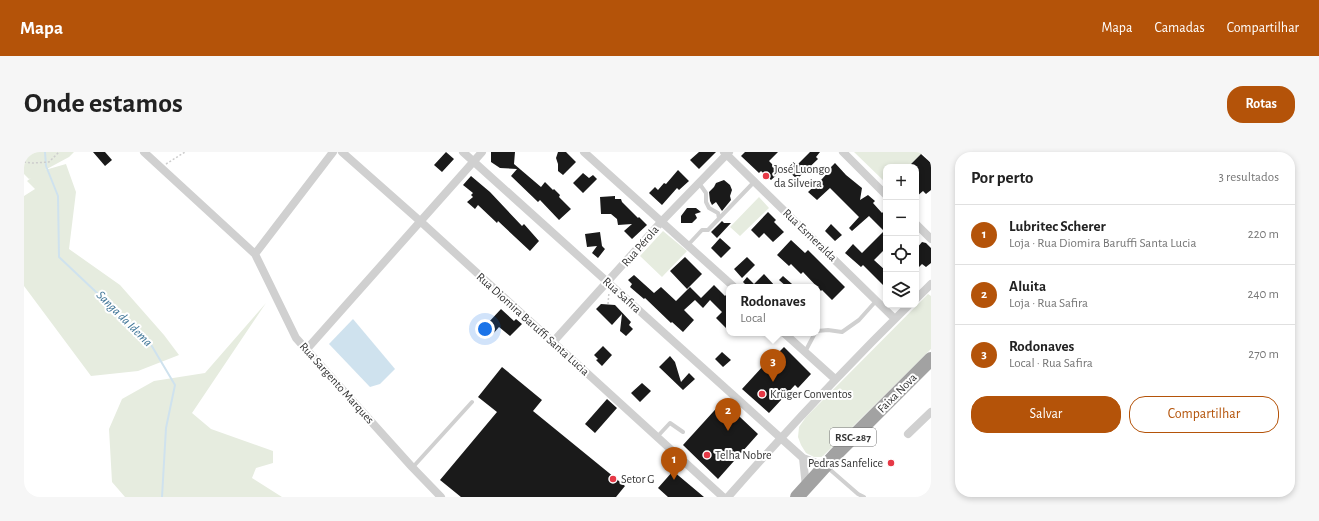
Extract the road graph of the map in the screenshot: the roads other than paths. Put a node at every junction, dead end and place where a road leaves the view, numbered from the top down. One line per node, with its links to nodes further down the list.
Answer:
1 (144, 152): 19 (street)
2 (333, 152): 19 (street)
3 (342, 152): 14 (street, Rua Diomira Baruffi Santa Lucia)
4 (463, 152): 9 (street, Rua Safira)
5 (482, 152): 9 (street)
6 (584, 152): 15 (street)
7 (843, 152): 12 (street)
8 (727, 153): 10 (street, Rua Esmeralda); 11 (street, Rua Pérola)
9 (474, 162): 14 (street); 20 (street, Rua Safira)
10 (754, 182): 13 (lane); 24 (street, Rua Esmeralda)
11 (699, 183): 13 (lane); 15 (street, Rua Pérola)
12 (883, 192)
13 (719, 218): 18 (lane)
14 (420, 221): 30 (street, Rua Diomira Baruffi Santa Lucia); 31 (street)
15 (662, 221): 18 (street); 20 (street, Rua Pérola)
16 (919, 227): 17 (street)
17 (931, 239)
18 (688, 245): 21 (street)
19 (255, 254): 31 (street, Rua Sargento Marques)
20 (608, 282): 30 (street, Rua Pérola); 40 (street, Rua Safira)
21 (731, 284)
22 (931, 285): 23 (street)
23 (919, 296)
24 (877, 301): 26 (street, Rua Esmeralda); 27 (lane)
25 (906, 308): 26 (street)
26 (895, 319): 34 (street)
27 (820, 331)
28 (787, 336): 32 (street)
29 (814, 336): 32 (lane)
30 (553, 342): 39 (street, Rua Diomira Baruffi Santa Lucia)
31 (306, 350): 43 (street, Rua Sargento Marques)
32 (805, 352): 34 (street)
33 (931, 359): 42 (highway, Faixa Nova / RSC-287)
34 (835, 379): 40 (street)
35 (472, 402): 43 (lane)
36 (931, 412): 38 (street)
37 (683, 432): 39 (lane)
38 (908, 434)
39 (657, 437): 46 (street, Rua Diomira Baruffi Santa Lucia)
40 (781, 437): 41 (street, Rua Safira); 47 (street)
41 (803, 458): 42 (street); 44 (street)
42 (825, 466): 44 (highway, Faixa Nova / RSC-287); 48 (lane)
43 (412, 467): 45 (street, Rua Sargento Marques)
44 (802, 492)
45 (441, 497)
46 (723, 497)
47 (728, 497)
48 (864, 497)

